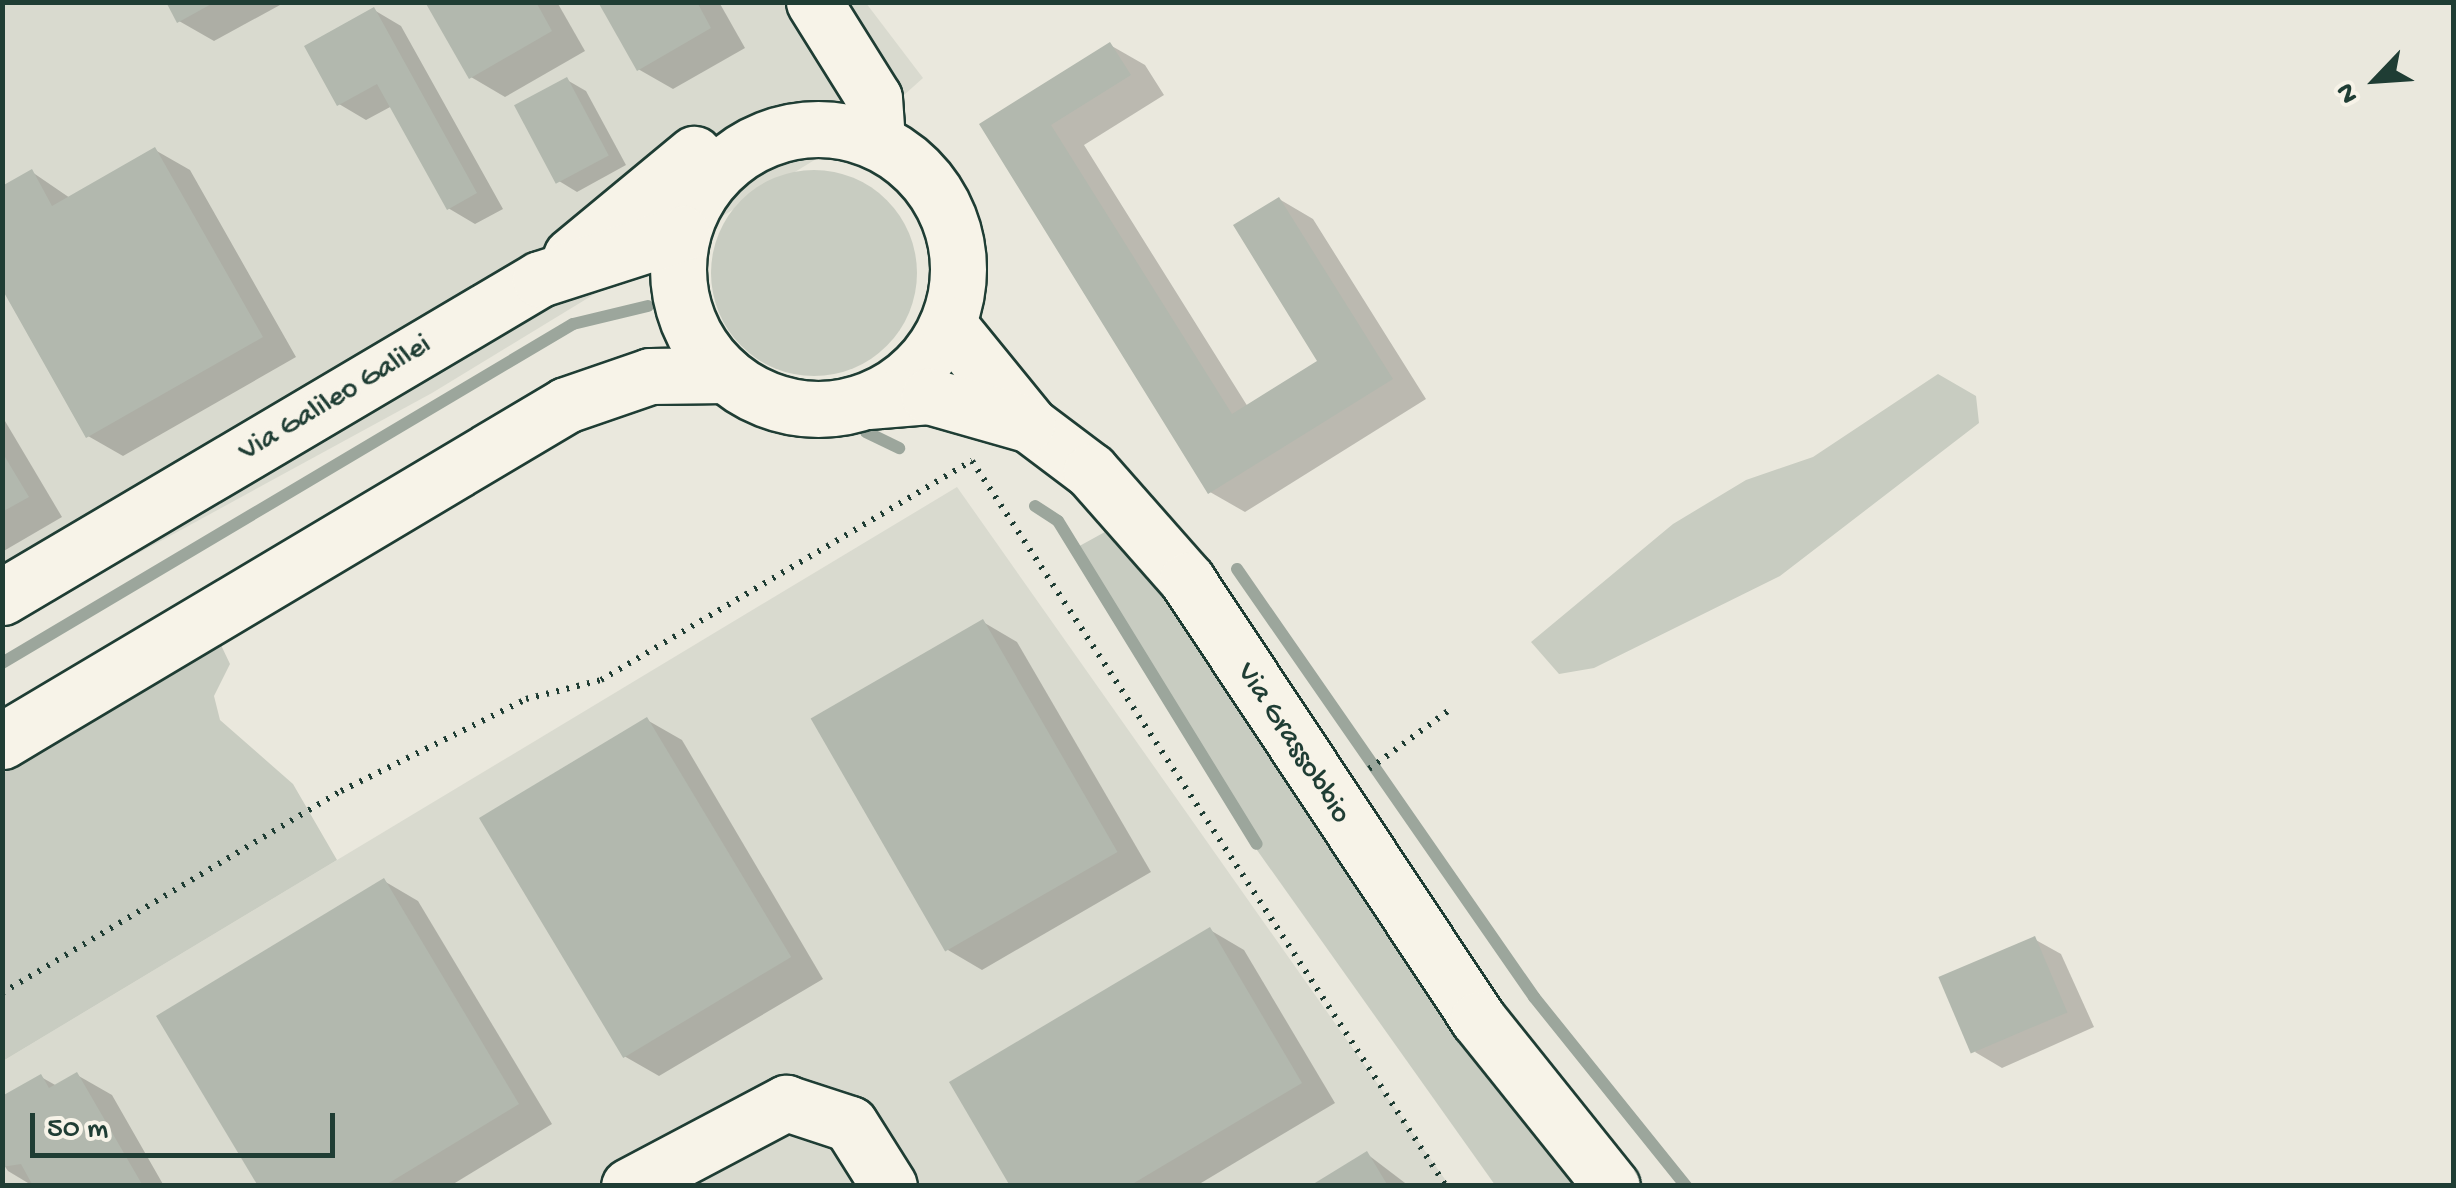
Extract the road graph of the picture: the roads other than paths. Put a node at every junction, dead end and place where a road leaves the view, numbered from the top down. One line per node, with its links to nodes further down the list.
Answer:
1 (814, 2): 2 (street)
2 (854, 58): 3 (street); 4 (street)
3 (774, 135): 4 (street); 5 (street)
4 (877, 141): 8 (street)
5 (696, 155): 6 (street); 7 (street)
6 (682, 233): 7 (street, Via Galileo Galilei); 9 (street)
7 (540, 279): 12 (street, Via Galileo Galilei)
8 (948, 324): 10 (street); 11 (street, Via Grassobbio)
9 (726, 376): 10 (street); 13 (street)
10 (868, 401): 11 (street)
11 (1030, 425): 16 (street, Via Grassobbio)
12 (2, 597)
13 (2, 742)
14 (629, 1186): 15 (street)
15 (890, 1186)
16 (1612, 1186)

